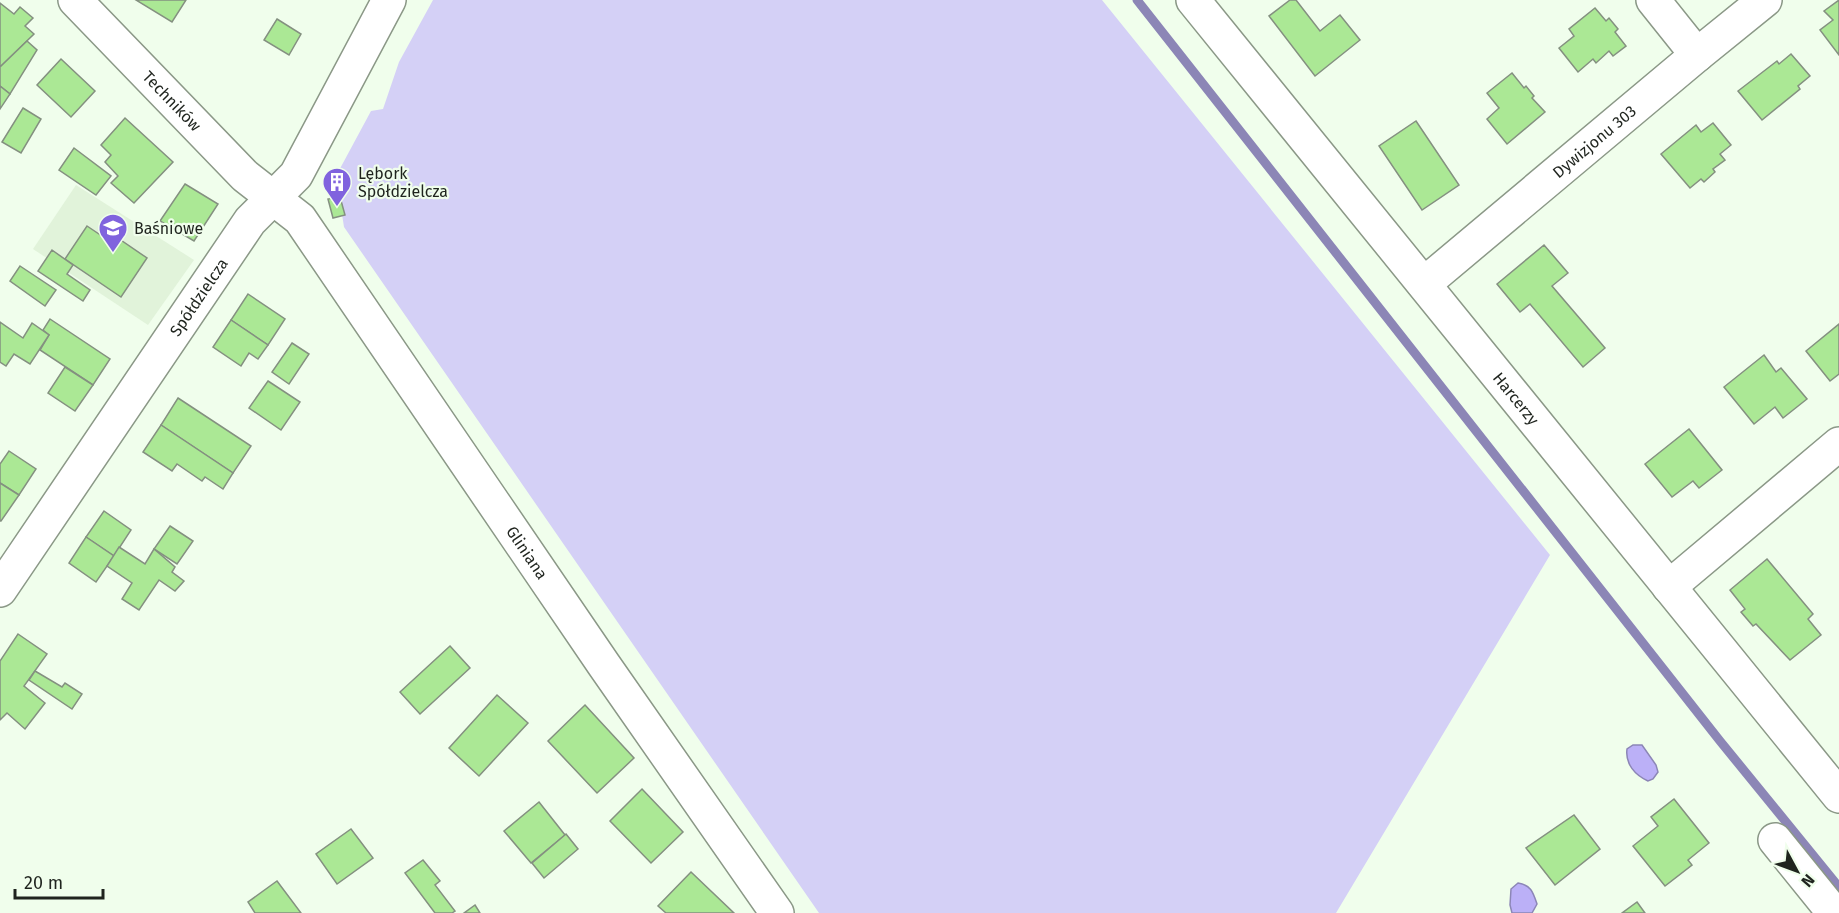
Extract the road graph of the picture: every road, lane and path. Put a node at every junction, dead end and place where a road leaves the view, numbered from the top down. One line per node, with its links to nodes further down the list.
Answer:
1 (389, 0): 7 (street, Spółdzielcza)
2 (1193, 0): 8 (street, Harcerzy)
3 (1653, 0): 6 (street)
4 (1765, 0): 6 (street, Dywizjonu 303)
5 (82, 3): 7 (street, Techników)
6 (1697, 55): 8 (street, Dywizjonu 303)
7 (273, 198): 11 (street, Spółdzielcza); 14 (street, Gliniana)
8 (1424, 284): 10 (street, Harcerzy)
9 (1839, 444): 10 (street)
10 (1669, 587): 12 (street, Harcerzy)
11 (0, 590)
12 (1839, 796)
13 (1775, 840): 15 (street)
14 (777, 913)
15 (1834, 913)

